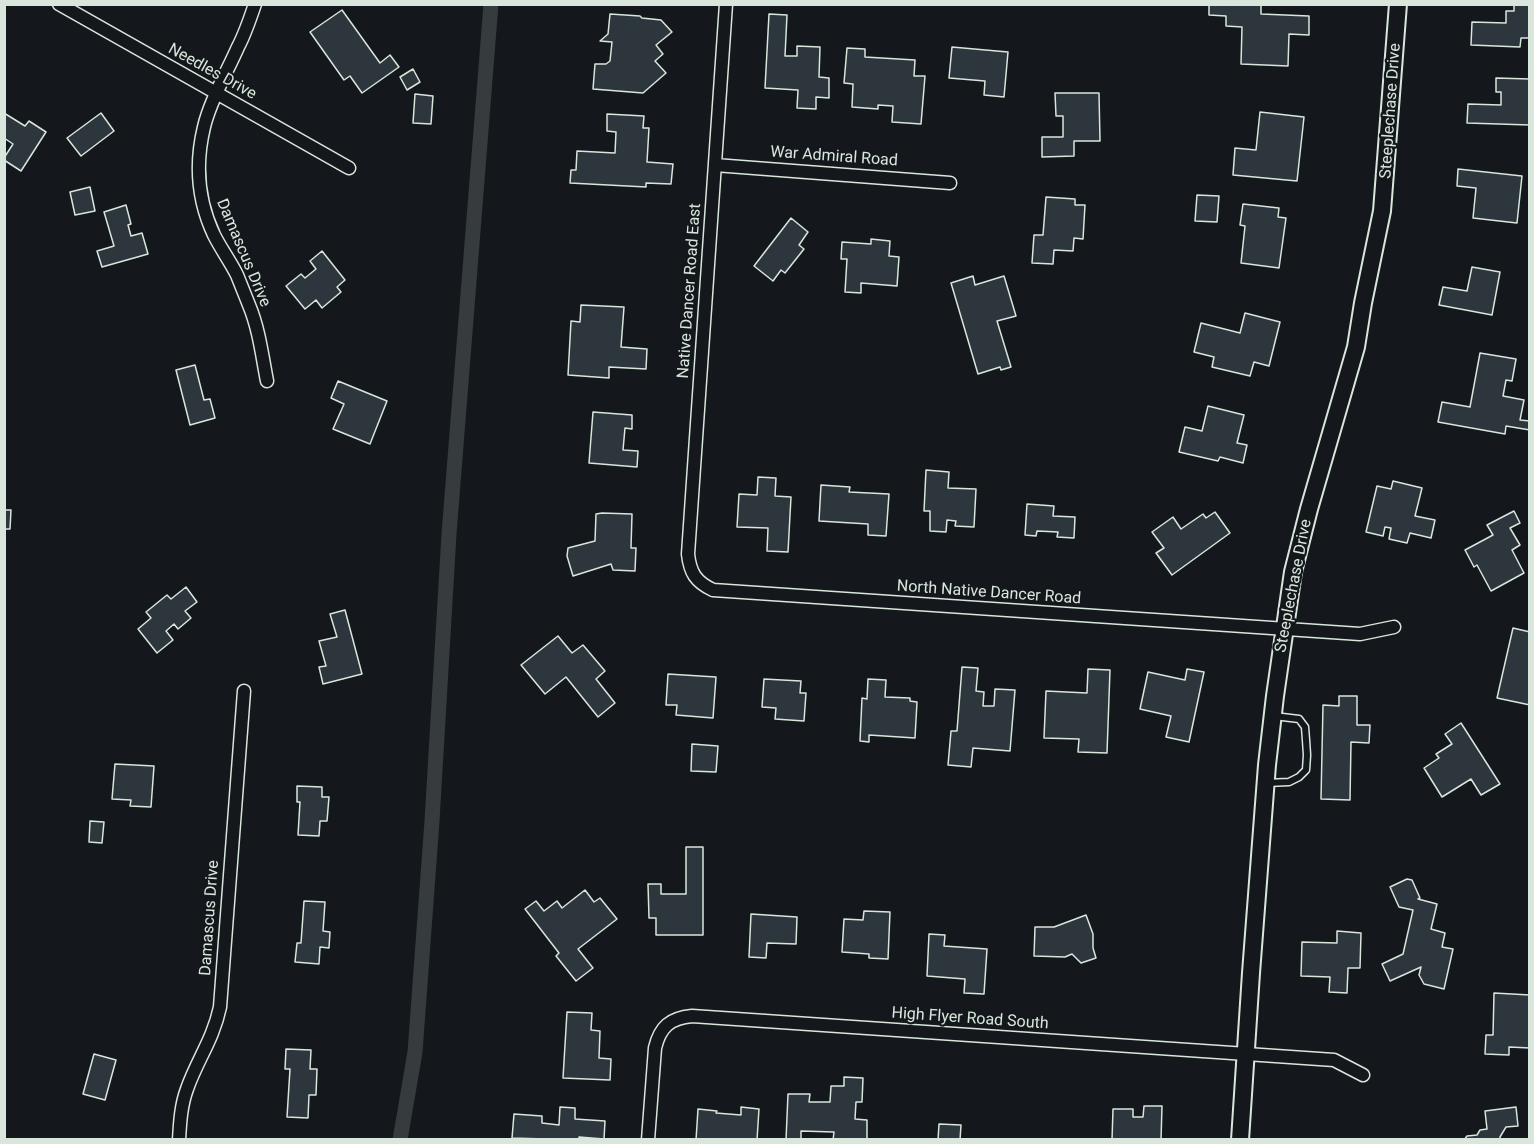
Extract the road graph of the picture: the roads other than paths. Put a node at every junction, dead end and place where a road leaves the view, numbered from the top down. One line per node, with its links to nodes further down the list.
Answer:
1 (59, 4): 5 (street, Needles Drive)
2 (255, 4): 5 (street, Damascus Drive)
3 (726, 4): 6 (street, Native Dancer Road East)
4 (1398, 4): 12 (street, Steeplechase Drive)
5 (217, 94): 7 (street, Needles Drive); 9 (street, Damascus Drive)
6 (715, 165): 8 (street, War Admiral Road); 10 (street, Native Dancer Road East)
7 (349, 168)
8 (950, 183)
9 (267, 381)
10 (696, 578): 12 (street, North Native Dancer Road)
11 (1394, 627): 12 (street, North Native Dancer Road)
12 (1285, 629): 14 (street, Steeplechase Drive)
13 (244, 691): 18 (street, Damascus Drive)
14 (1273, 716): 15 (street, Steeplechase Drive); 15 (lane)
15 (1266, 783): 16 (street, Steeplechase Drive)
16 (1246, 1054): 17 (street, High Flyer Road South); 19 (street, High Flyer Road South); 20 (street, Steeplechase Drive)
17 (1363, 1075)
18 (179, 1140)
19 (648, 1140)
20 (1240, 1140)

